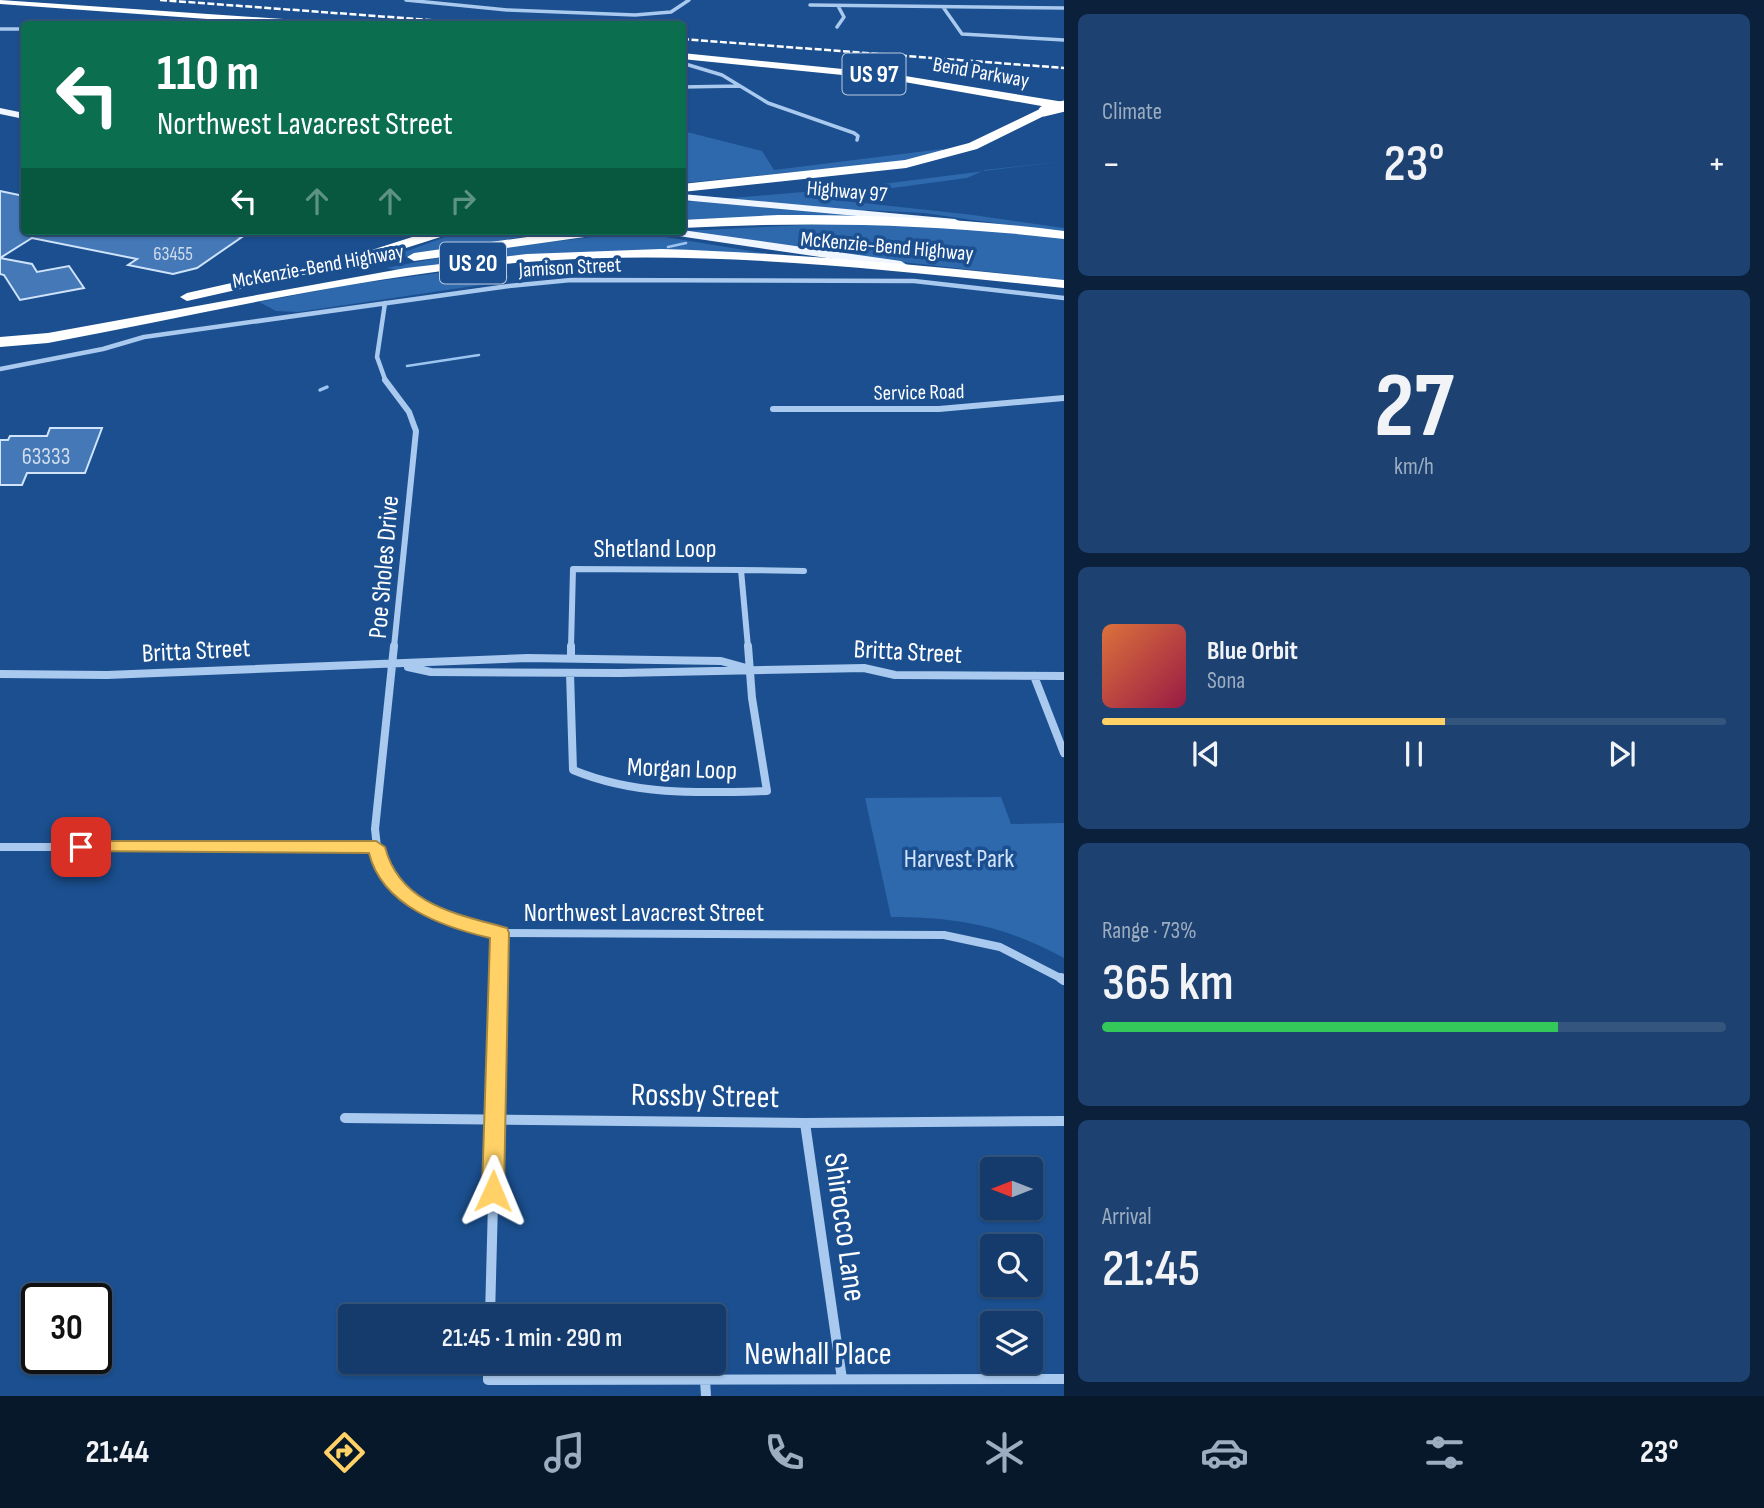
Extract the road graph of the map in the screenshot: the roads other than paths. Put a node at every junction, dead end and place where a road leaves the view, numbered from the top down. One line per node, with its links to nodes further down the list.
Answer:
1 (406, 0): 2 (street)
2 (414, 0): 3 (street)
3 (689, 0)
4 (986, 0): 8 (street)
5 (810, 5): 7 (street)
6 (0, 6): 11 (highway); 12 (highway)
7 (838, 6): 9 (street); 13 (street)
8 (991, 6): 9 (street); 10 (street)
9 (943, 7): 16 (street)
10 (1064, 8)
11 (214, 21)
12 (261, 21)
13 (837, 27)
14 (0, 29): 15 (street)
15 (21, 29)
16 (1064, 40)
17 (686, 54): 20 (highway, Bend Parkway / US 97)
18 (686, 54): 24 (highway, Bend Parkway / US 97)
19 (686, 64): 21 (street)
20 (965, 83): 23 (highway); 24 (highway, Bend Parkway / US 97)
21 (741, 86): 22 (street); 29 (street)
22 (686, 87)
23 (1050, 90)
24 (1064, 104): 30 (highway, bridge)
25 (0, 111): 26 (main road)
26 (21, 115)
27 (0, 119): 28 (main road)
28 (21, 122)
29 (857, 140)
30 (687, 188)
31 (686, 197): 33 (main road, Highway 97)
32 (686, 224): 33 (highway, McKenzie-Bend Highway)
33 (1007, 228): 37 (highway, McKenzie-Bend Highway)
34 (686, 234): 38 (main road)
35 (432, 235): 43 (highway)
36 (572, 235): 43 (highway, McKenzie-Bend Highway / US 20)
37 (1064, 235)
38 (952, 272): 39 (highway, McKenzie-Bend Highway / US 20); 42 (highway, McKenzie-Bend Highway / US 20)
39 (1064, 284)
40 (1064, 298): 41 (street, Jamison Street)
41 (385, 303): 45 (street, Jamison Street); 52 (street, Poe Sholes Drive)
42 (114, 326): 44 (highway, McKenzie-Bend Highway / US 20); 45 (highway)
43 (45, 328): 44 (highway, McKenzie-Bend Highway / US 20)
44 (0, 342)
45 (126, 342): 46 (street, Jamison Street)
46 (0, 369)
47 (1064, 398): 48 (street, Service Road)
48 (774, 408)
49 (741, 570): 50 (street, Shetland Loop); 51 (street, Shetland Loop); 53 (street, Shetland Loop)
50 (804, 571)
51 (571, 658): 52 (street, Britta Street); 53 (street, Britta Street)
52 (394, 665): 54 (street, Britta Street); 55 (street, Britta Street); 60 (street, Poe Sholes Drive)
53 (750, 669): 54 (street, Britta Street); 54 (street, Morgan Loop); 56 (street, Britta Street)
54 (570, 673)
55 (0, 674)
56 (1034, 676): 57 (street, Britta Street); 58 (street)
57 (1064, 676)
58 (1064, 752)
59 (0, 847): 60 (street)
60 (376, 847): 61 (street, Northwest Lavacrest Street)
61 (500, 933): 62 (street, Northwest Lavacrest Street); 64 (street)
62 (1064, 980)
63 (345, 1118): 64 (street, Rossby Street)
64 (494, 1118): 66 (street, Rossby Street); 67 (street)
65 (1064, 1121): 66 (street, Rossby Street)
66 (805, 1123): 69 (street, Shirocco Lane)
67 (490, 1304)
68 (488, 1374): 71 (street, Newhall Place)
69 (842, 1379): 70 (street, Newhall Place); 71 (street, Newhall Place)
70 (1064, 1379)
71 (705, 1380): 72 (street)
72 (706, 1396)

